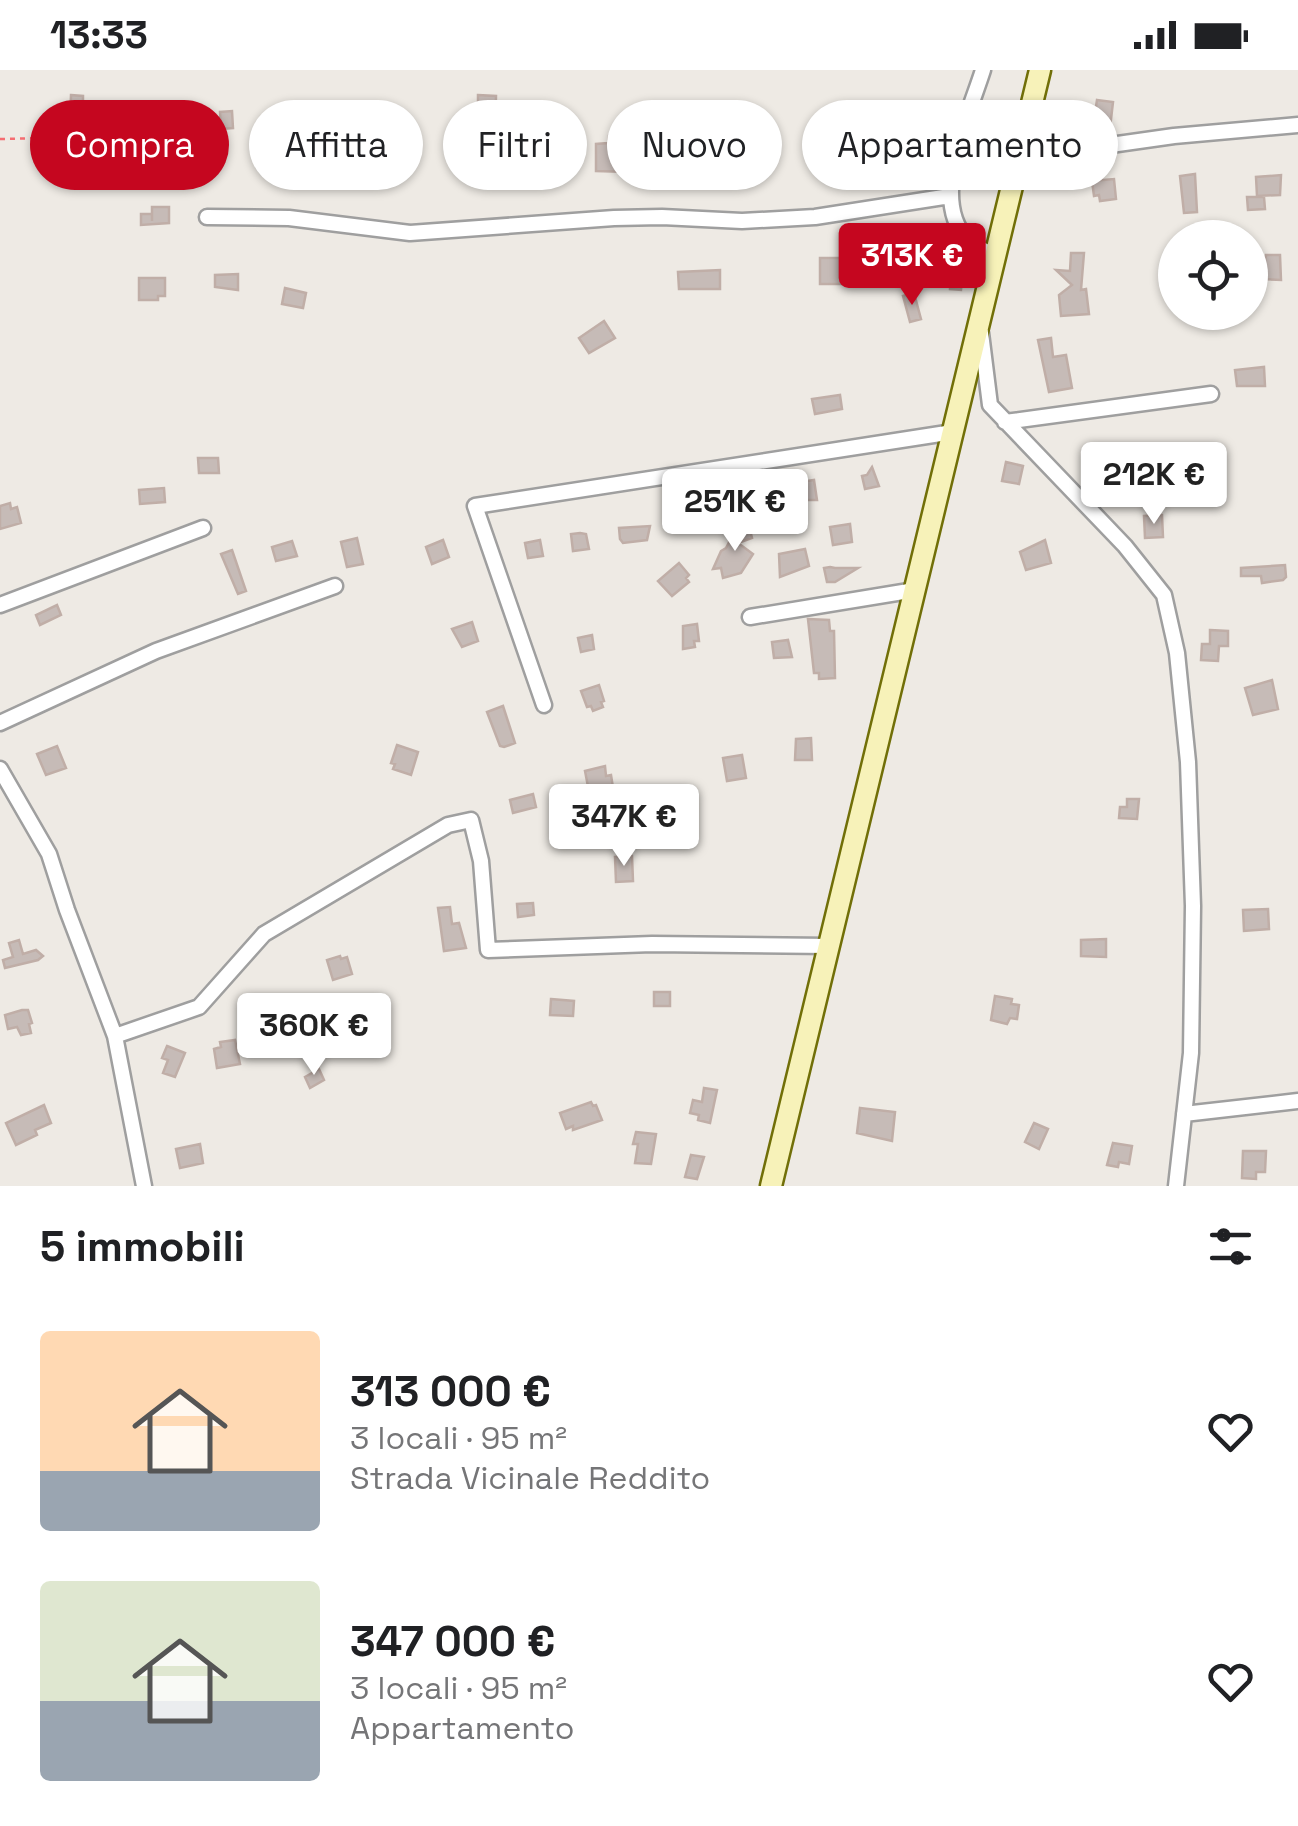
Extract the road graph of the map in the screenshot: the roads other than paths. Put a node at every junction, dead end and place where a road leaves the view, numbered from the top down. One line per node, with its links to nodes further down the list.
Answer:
1 (983, 70): 3 (street)
2 (1040, 70): 4 (main road)
3 (974, 100)
4 (1033, 100)
5 (1298, 125): 6 (street)
6 (1118, 144)
7 (951, 190): 9 (street)
8 (1011, 190): 11 (main road)
9 (950, 196): 10 (street); 11 (street)
10 (207, 217)
11 (995, 256): 12 (main road)
12 (980, 322): 14 (street); 15 (main road)
13 (1211, 394): 14 (street)
14 (1005, 422): 27 (street)
15 (953, 432): 18 (main road); 21 (street)
16 (203, 528): 19 (street)
17 (336, 586): 22 (street)
18 (914, 590): 20 (street); 24 (main road)
19 (0, 606)
20 (750, 617)
21 (544, 705)
22 (0, 722)
23 (0, 769): 25 (street)
24 (828, 946): 25 (street); 29 (main road)
25 (115, 1036): 28 (street)
26 (1298, 1101): 27 (street)
27 (1184, 1114): 30 (street)
28 (144, 1186)
29 (771, 1186)
30 (1176, 1186)

